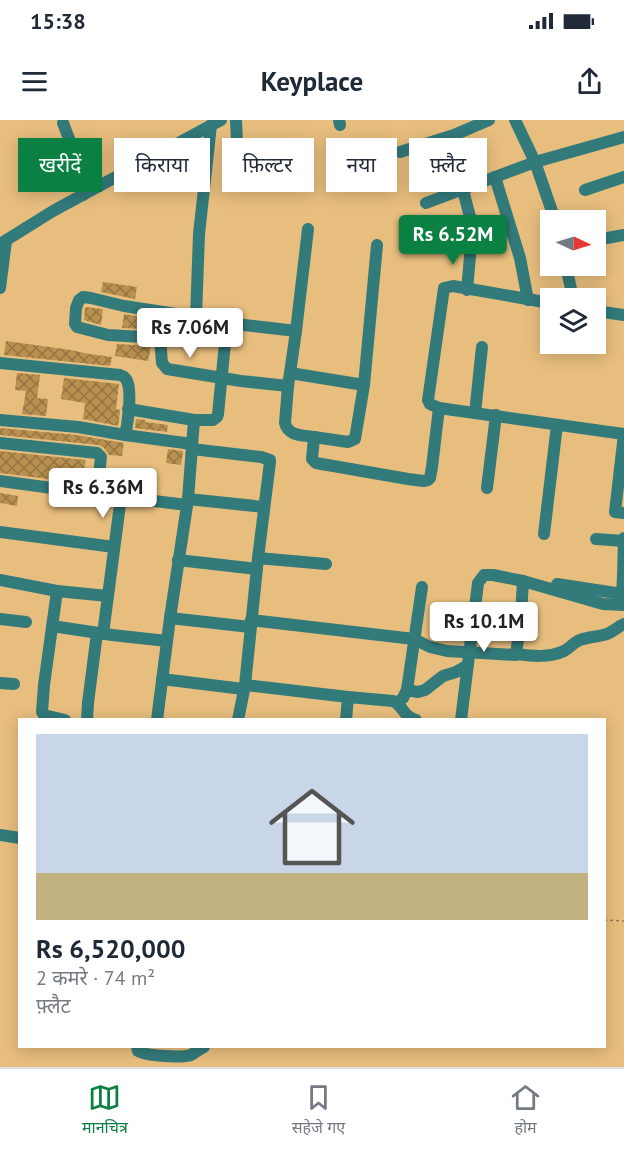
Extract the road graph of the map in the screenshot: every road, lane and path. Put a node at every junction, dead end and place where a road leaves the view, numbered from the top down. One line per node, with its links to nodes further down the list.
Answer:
1 (237, 120): 7 (street)
2 (489, 120): 8 (street)
3 (514, 120): 9 (street)
4 (216, 122): 16 (street); 31 (street)
5 (63, 123): 16 (street)
6 (624, 137): 9 (street)
7 (237, 138)
8 (400, 152)
9 (535, 162): 10 (street); 18 (street)
10 (495, 177): 12 (street); 26 (street)
11 (624, 177): 13 (street)
12 (487, 180)
13 (585, 190)
14 (457, 192): 17 (street)
15 (463, 192): 25 (street)
16 (83, 195): 22 (street)
17 (426, 203)
18 (552, 210)
19 (308, 229): 33 (street)
20 (624, 235): 21 (street)
21 (606, 238)
22 (3, 242): 24 (street)
23 (377, 245): 39 (street)
24 (0, 288)
25 (467, 290): 26 (street); 41 (street)
26 (528, 300): 27 (street)
27 (540, 302)
28 (606, 312): 30 (street)
29 (164, 313): 31 (street); 34 (street); 34 (street)
30 (624, 315)
31 (196, 317): 32 (street)
32 (227, 323): 33 (street); 38 (street)
33 (296, 331): 37 (street)
34 (160, 338): 38 (street)
35 (482, 347): 43 (street)
36 (0, 363): 42 (street)
37 (290, 374): 39 (street); 40 (street)
38 (221, 379): 40 (street); 46 (street)
39 (364, 385): 50 (street)
40 (288, 386): 50 (street)
41 (439, 408): 43 (street); 50 (street)
42 (128, 409): 46 (street); 49 (street)
43 (475, 413): 44 (street)
44 (496, 416): 47 (street); 54 (street)
45 (0, 420): 49 (street)
46 (194, 420): 52 (street)
47 (557, 425): 48 (street); 61 (street)
48 (624, 434): 59 (street)
49 (125, 435): 52 (street)
50 (314, 437)
51 (0, 443): 55 (street)
52 (192, 447): 57 (street); 58 (street)
53 (0, 481): 55 (street)
54 (487, 489)
55 (97, 492): 56 (street)
56 (121, 497): 57 (street); 64 (street)
57 (187, 502): 58 (street); 65 (street)
58 (264, 507): 66 (street)
59 (624, 513)
60 (0, 532): 64 (street)
61 (544, 534)
62 (596, 539): 63 (street)
63 (624, 540): 68 (street)
64 (114, 547): 74 (street)
65 (178, 560): 66 (street); 76 (street)
66 (257, 563): 67 (street); 79 (street)
67 (326, 564)
68 (623, 576): 71 (street)
69 (0, 580): 73 (street)
70 (523, 581): 71 (street); 85 (street); 86 (street)
71 (538, 585): 75 (street)
72 (422, 587): 83 (street)
73 (57, 591): 74 (street); 81 (street)
74 (108, 596): 82 (street)
75 (624, 605)
76 (170, 618): 79 (street); 84 (street)
77 (0, 619): 78 (street)
78 (26, 622)
79 (250, 624): 83 (street); 91 (street)
80 (624, 624): 86 (street)
81 (52, 626): 82 (street); 95 (street)
82 (100, 634): 84 (street); 96 (street)
83 (414, 639): 85 (street); 92 (street)
84 (167, 641): 88 (street)
85 (470, 652): 86 (street); 87 (street)
86 (516, 654)
87 (468, 665): 92 (street); 101 (street)
88 (162, 679): 91 (street); 97 (street)
89 (0, 683): 90 (street)
90 (14, 684)
91 (244, 687): 93 (street); 98 (street)
92 (407, 690): 94 (street)
93 (348, 697): 94 (street); 99 (street)
94 (397, 703): 100 (street)
95 (55, 718)
96 (87, 718)
97 (157, 718)
98 (238, 718)
99 (346, 718)
100 (409, 718)
101 (461, 718)
102 (0, 835): 103 (street)
103 (18, 838)
104 (606, 920): 105 (path)
105 (624, 921)
106 (137, 1048): 107 (street)
107 (202, 1048)

